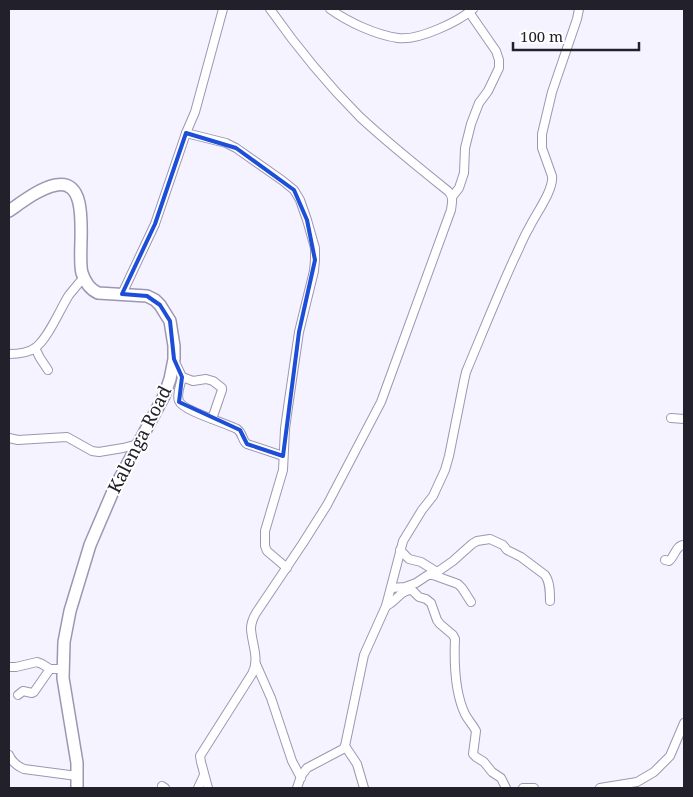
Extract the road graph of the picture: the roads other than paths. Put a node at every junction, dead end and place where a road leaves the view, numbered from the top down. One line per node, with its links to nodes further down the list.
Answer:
1 (223, 9): 6 (street)
2 (270, 9): 7 (street)
3 (330, 9): 5 (street)
4 (579, 9): 23 (street)
5 (471, 11): 7 (street)
6 (186, 132): 10 (street); 21 (street)
7 (452, 197): 25 (street)
8 (9, 211): 9 (main road)
9 (84, 277): 10 (main road, Kalenga Road); 11 (street)
10 (122, 294): 13 (main road, Kalenga Road)
11 (35, 348): 12 (street); 14 (street)
12 (9, 354)
13 (174, 359): 15 (street); 20 (main road, Kalenga Road)
14 (48, 370)
15 (182, 377): 17 (street); 17 (street)
16 (672, 418): 18 (street)
17 (212, 419): 21 (street)
18 (684, 419)
19 (9, 438): 20 (street)
20 (138, 444): 34 (main road, Kalenga Road)
21 (283, 456): 25 (street)
22 (684, 545): 24 (street)
23 (400, 550): 26 (street); 27 (street)
24 (665, 560)
25 (286, 568): 31 (street)
26 (435, 574): 27 (street); 28 (street); 29 (street)
27 (391, 588): 30 (street)
28 (550, 601)
29 (471, 602)
30 (386, 606): 37 (street); 47 (street)
31 (256, 664): 39 (street); 41 (street)
32 (9, 667): 33 (street)
33 (50, 669): 34 (street); 35 (street)
34 (63, 669): 40 (main road, Kalenga Road)
35 (18, 695)
36 (684, 723): 50 (street)
37 (345, 746): 41 (street); 46 (street)
38 (10, 760): 40 (street)
39 (204, 775): 43 (street); 44 (street)
40 (77, 776): 42 (main road, Kalenga Road)
41 (301, 778): 45 (street)
42 (77, 788)
43 (198, 788)
44 (208, 788)
45 (297, 788)
46 (364, 788)
47 (506, 788)
48 (523, 788): 49 (street)
49 (534, 788)
50 (600, 788)

